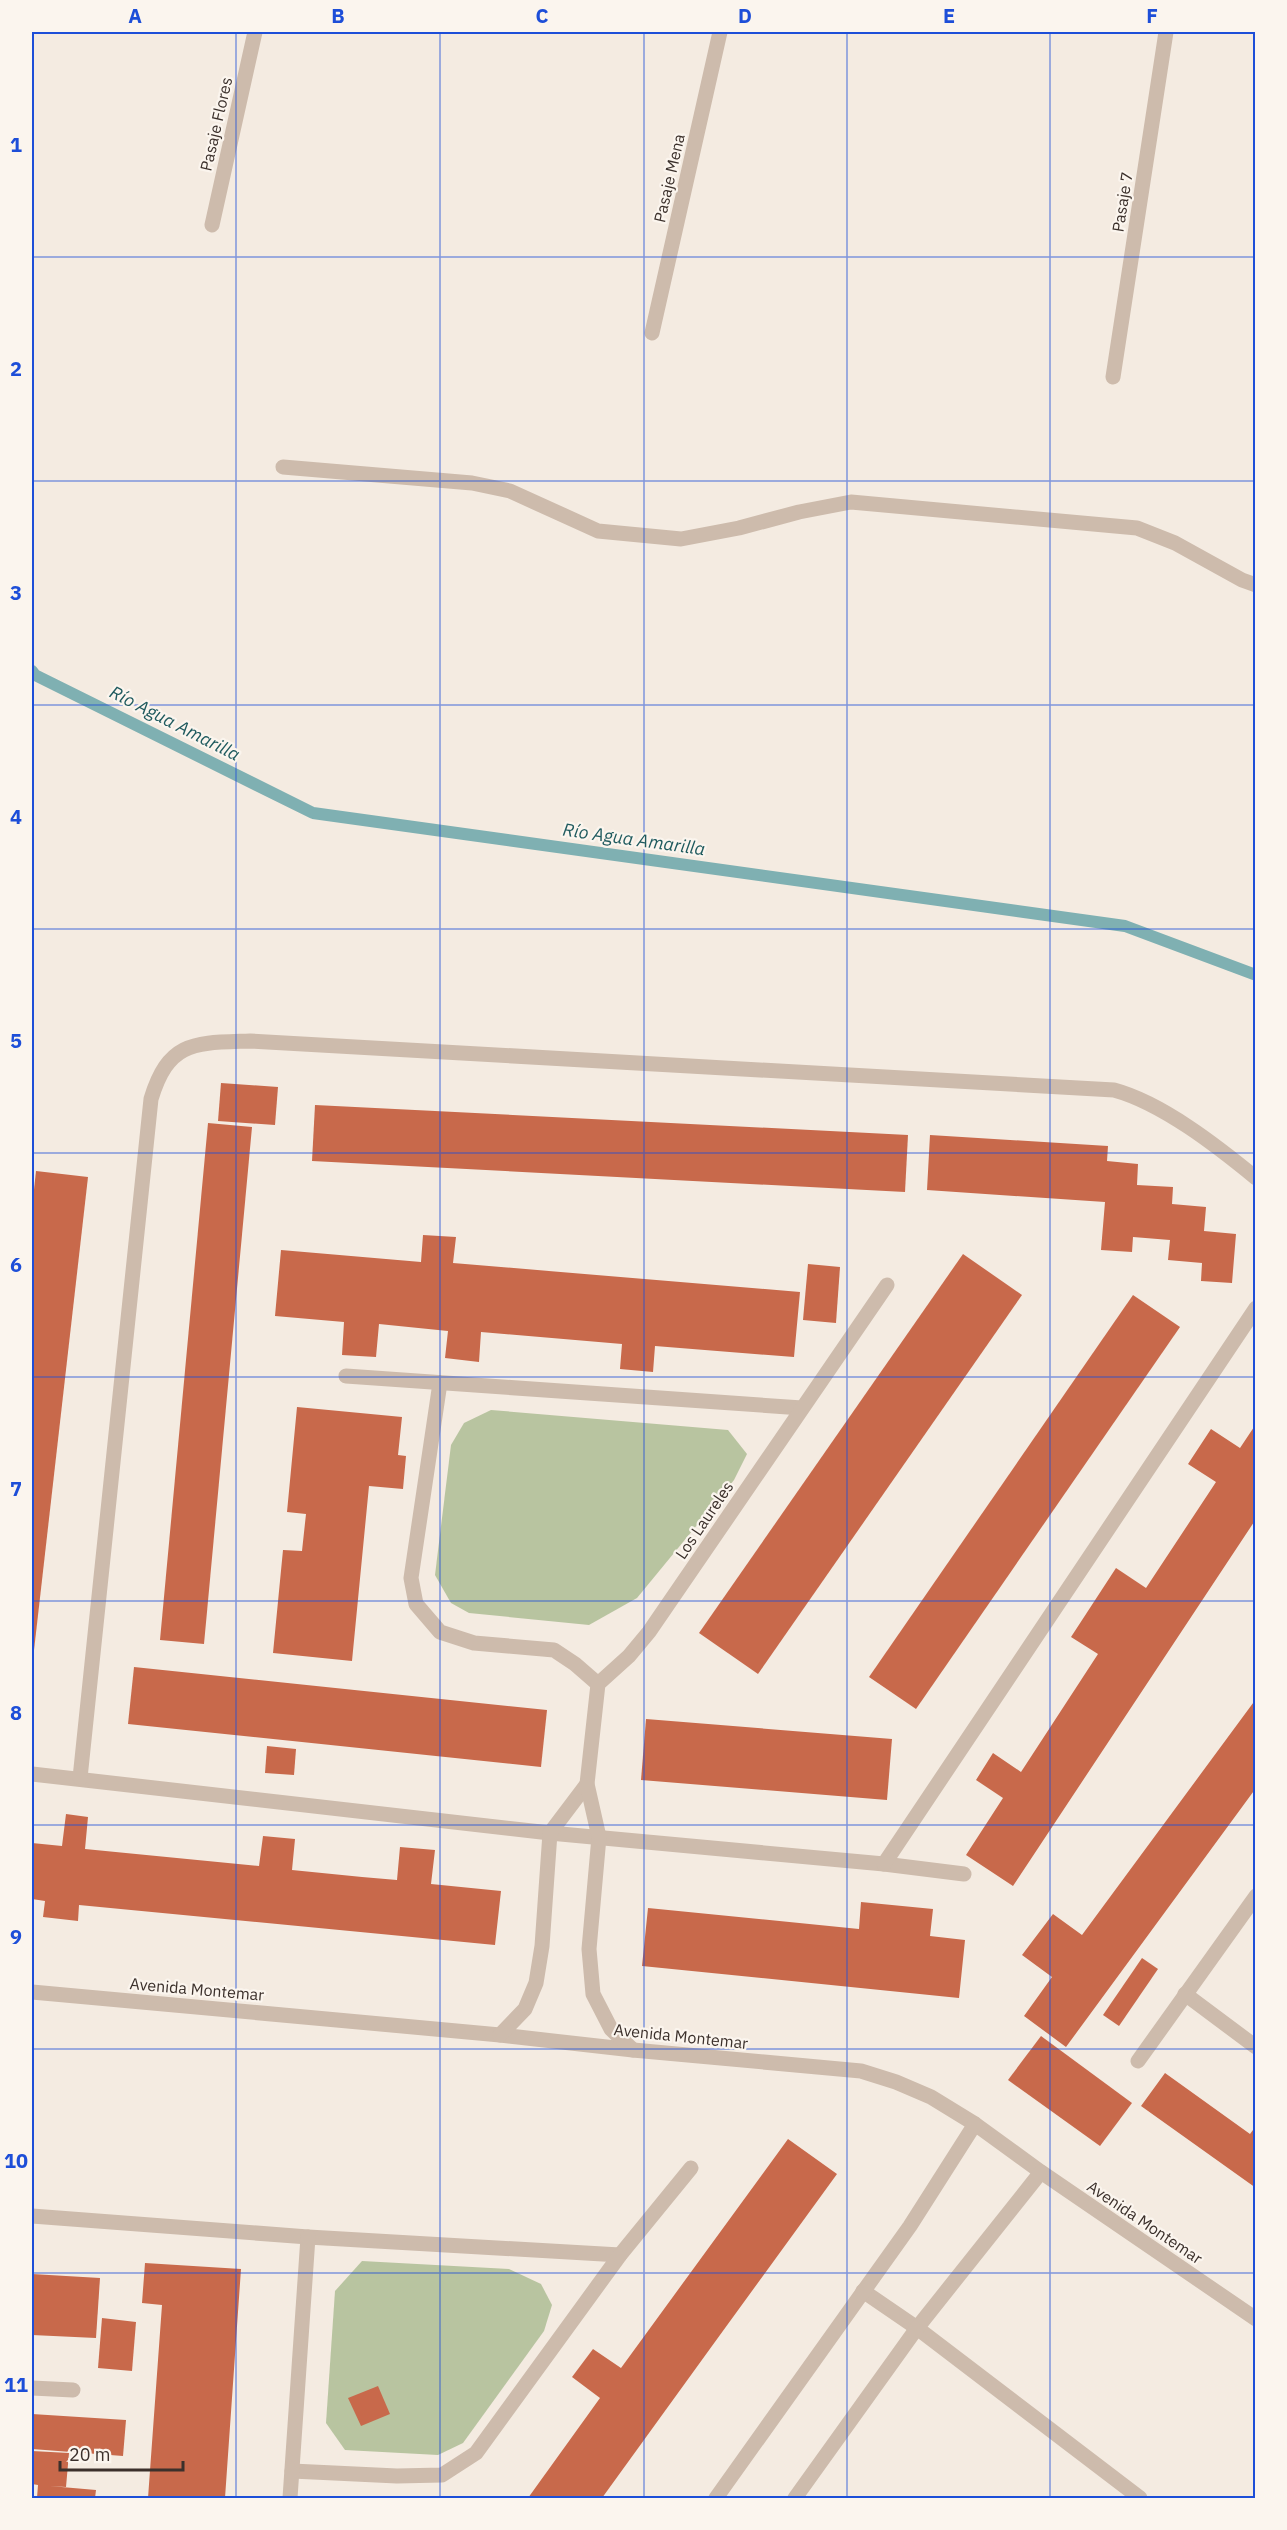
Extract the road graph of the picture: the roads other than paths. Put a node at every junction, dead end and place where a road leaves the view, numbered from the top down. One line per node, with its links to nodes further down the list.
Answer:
1 (255, 32): 4 (street, Pasaje Flores)
2 (720, 32): 5 (street, Pasaje Mena)
3 (1166, 32): 6 (street, Pasaje 7)
4 (212, 225)
5 (652, 333)
6 (1113, 377)
7 (283, 467): 8 (street)
8 (1256, 585)
9 (1256, 1178): 17 (street)
10 (886, 1284): 14 (street, Los Laureles)
11 (1256, 1308): 21 (street)
12 (346, 1376): 13 (street)
13 (440, 1383): 14 (street); 15 (street)
14 (802, 1408): 15 (street, Los Laureles)
15 (598, 1684): 18 (street)
16 (32, 1774): 17 (street)
17 (80, 1778): 19 (street)
18 (587, 1784): 19 (street); 20 (street)
19 (550, 1833): 20 (street); 26 (street)
20 (599, 1837): 21 (street); 28 (street)
21 (884, 1864): 22 (street)
22 (964, 1874)
23 (1256, 1896): 25 (street)
24 (32, 1992): 26 (street, Avenida Montemar)
25 (1185, 1994): 27 (street); 29 (street)
26 (500, 2034): 28 (street, Avenida Montemar)
27 (1256, 2047)
28 (633, 2050): 30 (street, Avenida Montemar)
29 (1138, 2061)
30 (975, 2124): 32 (street, Avenida Montemar); 36 (street)
31 (691, 2169): 35 (street)
32 (1041, 2172): 37 (street, Avenida Montemar); 38 (street)
33 (32, 2216): 34 (street)
34 (308, 2237): 35 (street); 41 (street)
35 (620, 2255): 41 (street)
36 (863, 2291): 38 (street); 43 (street)
37 (1256, 2319)
38 (917, 2328): 44 (street); 45 (street)
39 (32, 2388): 40 (street)
40 (73, 2390)
41 (292, 2471): 42 (street)
42 (290, 2499)
43 (716, 2499)
44 (795, 2499)
45 (1140, 2499)

